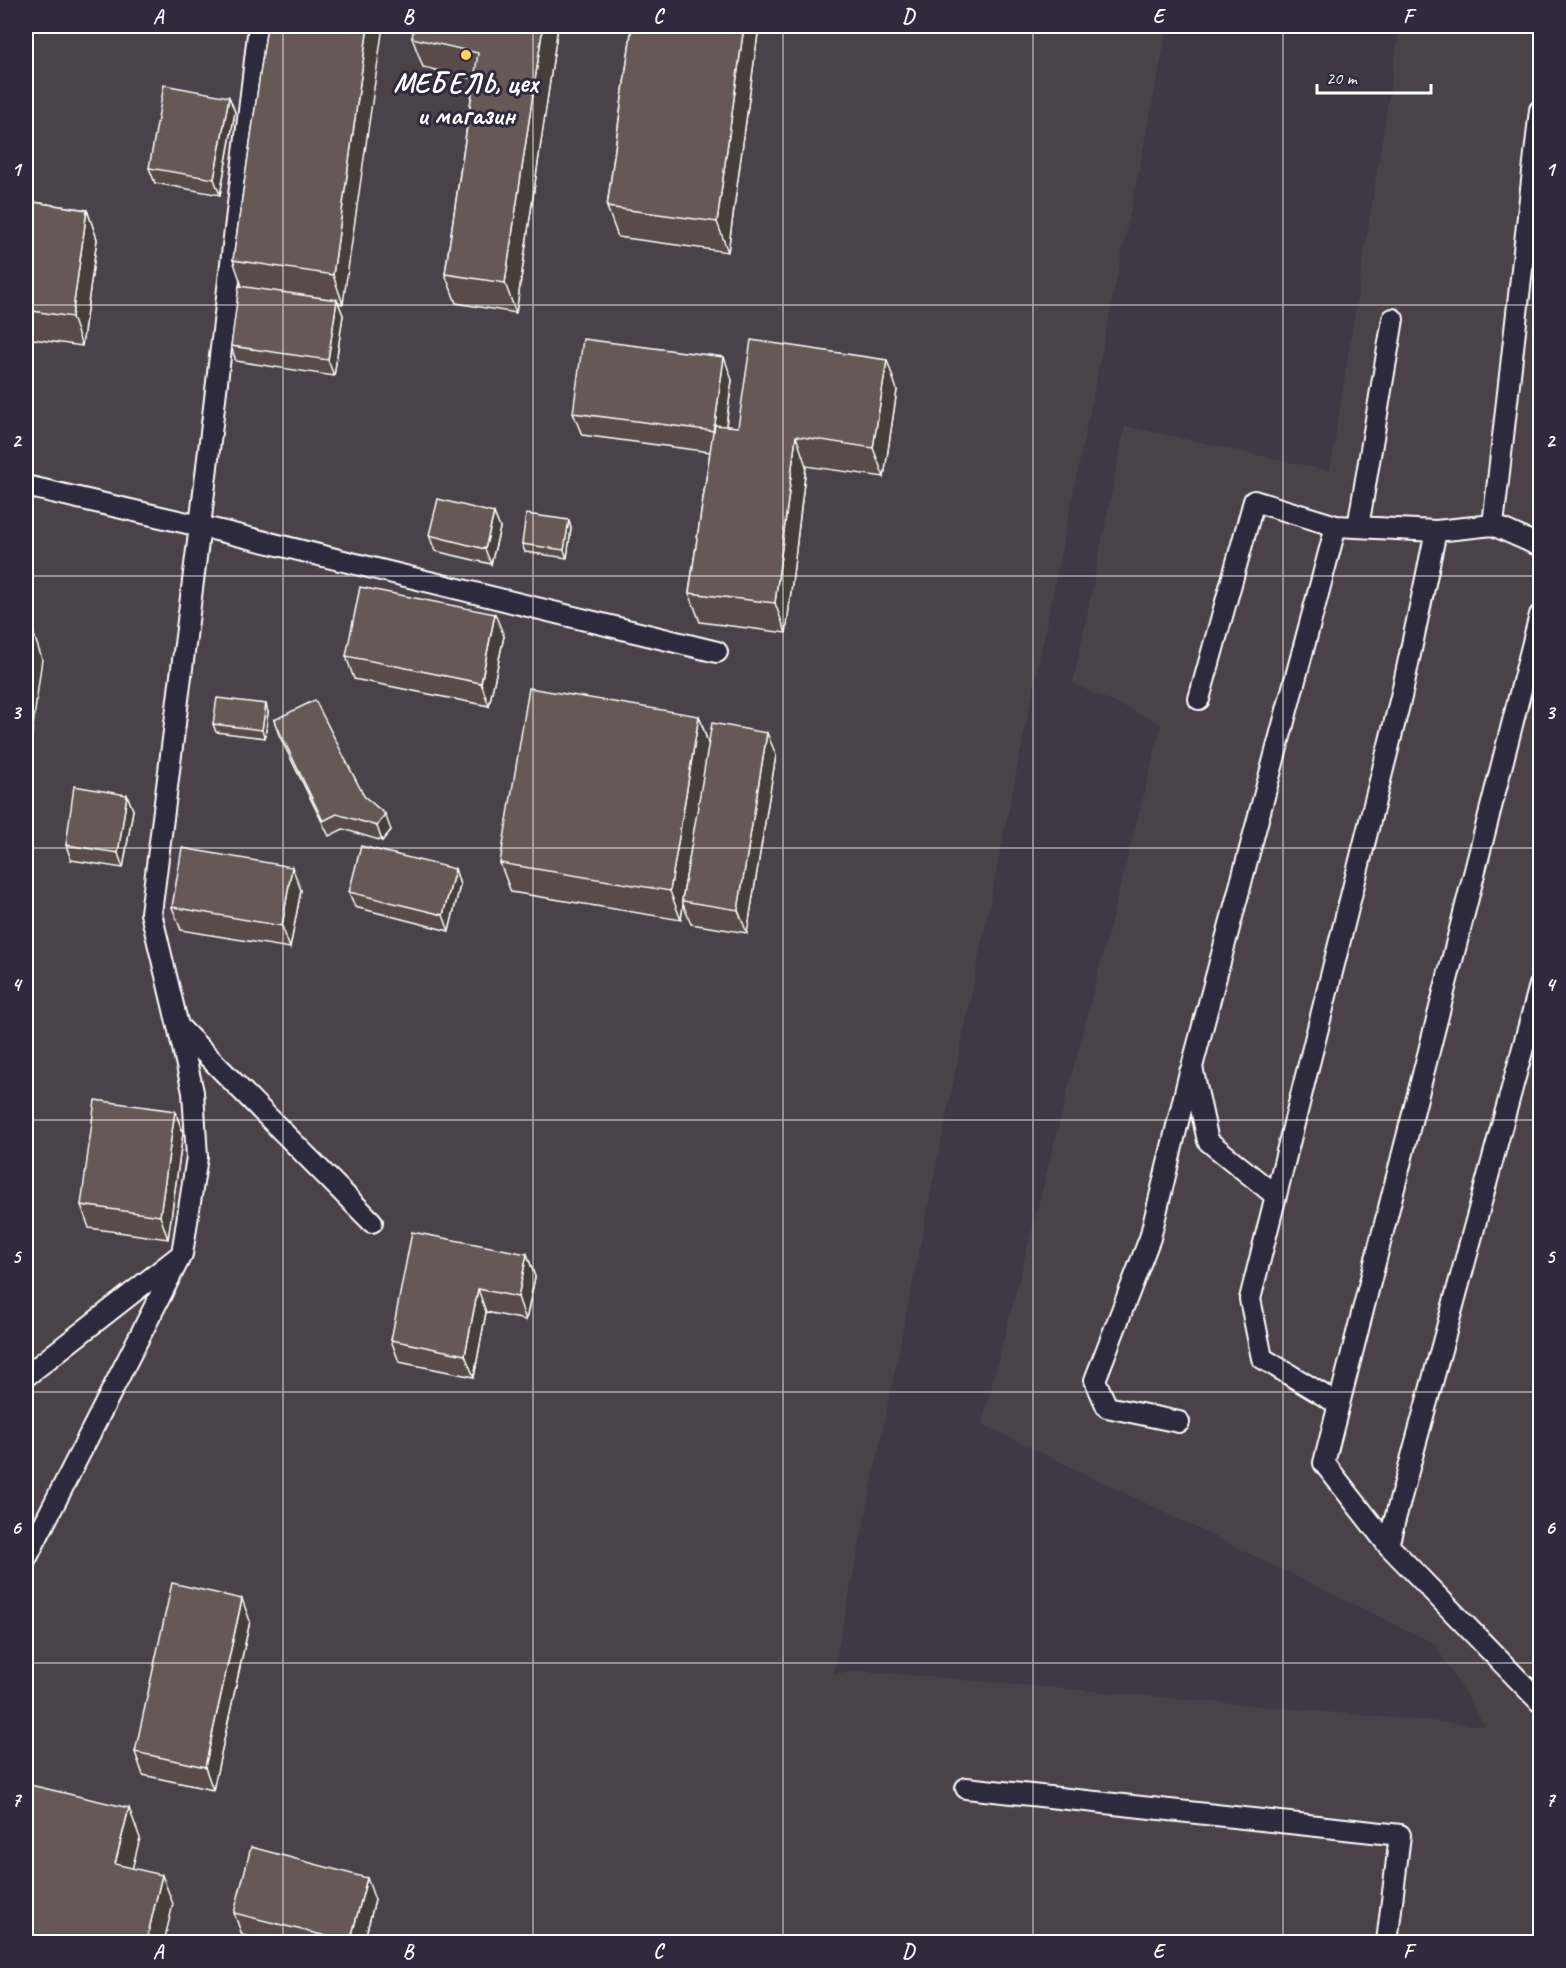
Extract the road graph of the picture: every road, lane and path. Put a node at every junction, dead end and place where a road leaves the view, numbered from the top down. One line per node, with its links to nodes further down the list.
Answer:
1 (259, 26): 6 (lane)
2 (1540, 111): 5 (lane)
3 (1393, 319): 8 (lane)
4 (26, 486): 6 (lane)
5 (1493, 525): 9 (lane); 10 (lane)
6 (200, 526): 12 (lane); 15 (lane)
7 (1336, 526): 8 (lane); 13 (lane); 16 (lane)
8 (1358, 527): 9 (lane)
9 (1436, 531): 17 (lane)
10 (1540, 546)
11 (1540, 615): 21 (lane)
12 (717, 652)
13 (1199, 699)
14 (1540, 985): 23 (lane)
15 (178, 1026): 18 (lane); 19 (lane)
16 (1192, 1067): 17 (lane); 22 (lane)
17 (1276, 1196): 21 (lane)
18 (372, 1222)
19 (182, 1254): 20 (lane); 24 (lane)
20 (26, 1376)
21 (1338, 1404): 23 (lane)
22 (1179, 1422)
23 (1388, 1545): 25 (lane)
24 (26, 1559)
25 (1540, 1702)
26 (966, 1788): 27 (lane)
27 (1387, 1942)

